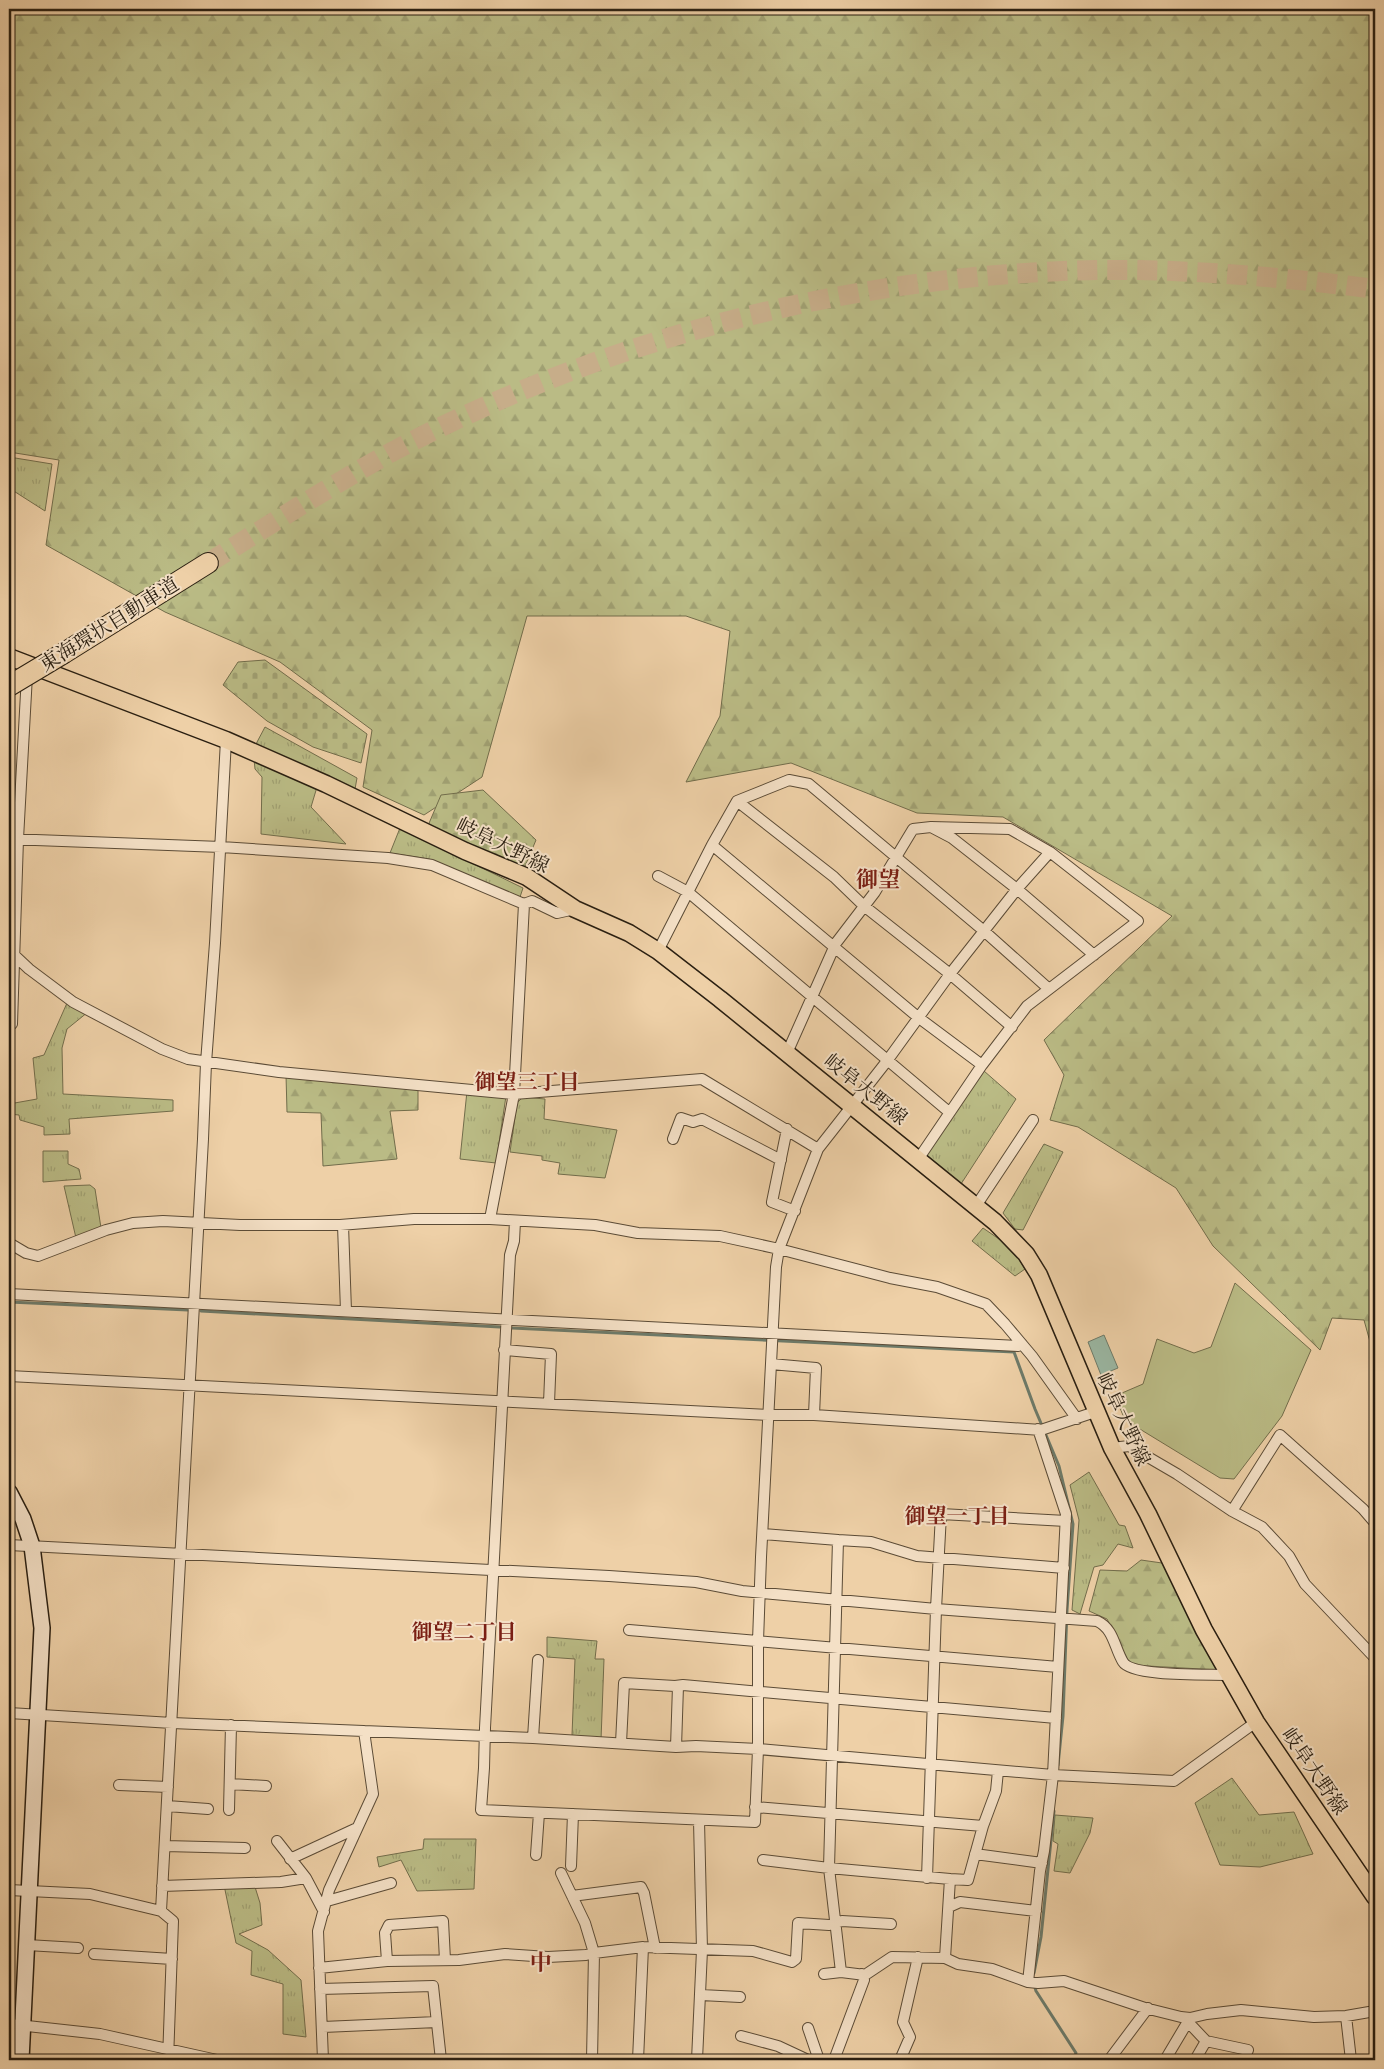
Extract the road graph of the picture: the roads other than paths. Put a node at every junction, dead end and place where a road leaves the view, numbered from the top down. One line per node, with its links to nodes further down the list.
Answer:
1 (208, 563): 4 (highway, 東海環状自動車道, bridge)
2 (9, 657): 3 (main road, 岐阜大野線)
3 (28, 664): 5 (main road, 岐阜大野線); 8 (street)
4 (9, 686)
5 (226, 740): 10 (street); 18 (main road, 岐阜大野線)
6 (737, 801): 9 (street); 12 (street); 17 (street)
7 (931, 827): 11 (street); 12 (street); 14 (street)
8 (13, 839): 10 (street); 22 (street)
9 (712, 844): 15 (street); 20 (street)
10 (221, 846): 16 (street); 32 (street)
11 (1050, 852): 14 (street); 23 (street)
12 (896, 858): 17 (street); 19 (street)
13 (658, 876): 15 (street)
14 (1017, 889): 19 (street); 23 (street)
15 (688, 892): 21 (street); 26 (street)
16 (524, 904): 18 (street); 34 (street)
17 (864, 906): 20 (street); 24 (street)
18 (575, 909): 21 (main road, 岐阜大野線)
19 (984, 931): 24 (street); 25 (street)
20 (834, 947): 26 (street); 27 (street)
21 (658, 950): 30 (main road, 岐阜大野線)
22 (14, 954): 28 (street); 32 (street)
23 (1094, 955): 25 (street)
24 (950, 974): 27 (street); 29 (street)
25 (1050, 989): 29 (street)
26 (814, 997): 30 (street); 31 (street)
27 (919, 1018): 31 (street); 33 (street)
28 (9, 1024)
29 (1012, 1027): 33 (street)
30 (787, 1053): 35 (main road, 岐阜大野線)
31 (887, 1061): 35 (street); 36 (street)
32 (206, 1063): 34 (street); 47 (street)
33 (982, 1065): 36 (street)
34 (514, 1094): 38 (street); 45 (street)
35 (852, 1106): 40 (street); 41 (main road, 岐阜大野線)
36 (949, 1112): 41 (street)
37 (1033, 1120): 43 (street)
38 (787, 1129): 40 (street); 42 (street)
39 (674, 1139): 42 (street)
40 (818, 1148): 44 (street)
41 (919, 1158): 43 (main road, 岐阜大野線)
42 (781, 1160): 44 (street)
43 (976, 1206): 63 (main road, 岐阜大野線)
44 (795, 1212): 50 (street)
45 (490, 1219): 46 (street); 48 (street)
46 (515, 1221): 50 (street); 54 (street)
47 (198, 1224): 48 (street); 49 (street); 52 (street)
48 (343, 1225): 53 (street)
49 (9, 1243)
50 (779, 1249): 55 (street); 56 (street)
51 (9, 1294): 52 (street)
52 (194, 1304): 53 (street); 60 (street)
53 (346, 1311): 54 (street)
54 (506, 1320): 55 (street); 57 (street)
55 (772, 1334): 56 (street); 58 (street)
56 (1022, 1344): 66 (street)
57 (504, 1350): 61 (street); 62 (street)
58 (771, 1364): 64 (street); 65 (street)
59 (9, 1376): 60 (street)
60 (190, 1384): 61 (street); 77 (street)
61 (502, 1400): 62 (street); 79 (street)
62 (549, 1403): 64 (street)
63 (1096, 1412): 66 (street); 68 (main road, 岐阜大野線)
64 (768, 1415): 65 (street); 73 (street)
65 (814, 1415): 67 (street)
66 (1077, 1419): 67 (street)
67 (1038, 1429): 71 (street)
68 (1112, 1448): 70 (street); 92 (main road, 岐阜大野線)
69 (9, 1492): 76 (street)
70 (1232, 1510): 72 (street); 89 (street)
71 (1066, 1521): 78 (street); 80 (street)
72 (1375, 1523)
73 (763, 1534): 74 (street); 81 (street)
74 (838, 1540): 78 (street); 82 (street)
75 (9, 1545): 76 (street)
76 (32, 1546): 77 (street); 98 (street)
77 (181, 1553): 79 (street); 101 (street)
78 (939, 1558): 80 (street); 83 (street)
79 (494, 1568): 81 (street); 104 (street)
80 (1064, 1568): 84 (street)
81 (760, 1591): 82 (street); 86 (street)
82 (837, 1598): 83 (street); 87 (street)
83 (936, 1609): 84 (street); 88 (street)
84 (1061, 1618): 91 (street); 92 (street)
85 (629, 1630): 86 (street)
86 (758, 1641): 87 (street); 94 (street)
87 (836, 1648): 88 (street); 95 (street)
88 (934, 1656): 91 (street); 96 (street)
89 (1375, 1658)
90 (538, 1660): 105 (street)
91 (1058, 1667): 99 (street)
92 (1228, 1675): 100 (main road, 岐阜大野線)
93 (678, 1686): 94 (street); 106 (street); 107 (street)
94 (760, 1692): 95 (street); 108 (street)
95 (835, 1698): 96 (street); 109 (street)
96 (933, 1706): 99 (street); 110 (street)
97 (9, 1713): 98 (street)
98 (37, 1715): 101 (street); 145 (street)
99 (1056, 1718): 112 (street)
100 (1256, 1722): 112 (street); 147 (main road, 岐阜大野線)
101 (172, 1723): 102 (street); 116 (street)
102 (232, 1725): 103 (street); 113 (street)
103 (364, 1731): 104 (street); 127 (street)
104 (485, 1736): 105 (street); 122 (street)
105 (534, 1738): 106 (street)
106 (621, 1743): 107 (street)
107 (676, 1747): 108 (street)
108 (758, 1749): 109 (street); 118 (street)
109 (833, 1757): 110 (street); 121 (street)
110 (930, 1766): 111 (street); 125 (street)
111 (998, 1771): 112 (street); 126 (street)
112 (1053, 1775): 135 (street)
113 (230, 1784): 115 (street); 120 (street)
114 (119, 1785): 116 (street)
115 (266, 1786)
116 (168, 1787): 117 (street)
117 (167, 1806): 119 (street); 129 (street)
118 (755, 1807): 121 (street); 124 (street)
119 (208, 1809)
120 (229, 1810)
121 (832, 1812): 125 (street); 137 (street)
122 (539, 1813): 123 (street); 131 (street)
123 (573, 1814): 124 (street); 136 (street)
124 (699, 1820): 159 (street)
125 (929, 1821): 126 (street); 140 (street)
126 (983, 1826): 132 (street)
127 (357, 1828): 133 (street); 148 (street)
128 (277, 1841): 133 (street)
129 (165, 1846): 130 (street); 143 (street)
130 (245, 1848)
131 (536, 1854)
132 (975, 1854): 135 (street); 141 (street)
133 (290, 1859): 139 (street)
134 (763, 1860): 137 (street)
135 (1042, 1863): 151 (street)
136 (571, 1866)
137 (829, 1868): 140 (street); 153 (street)
138 (561, 1872): 146 (street)
139 (306, 1878): 143 (street); 152 (street)
140 (927, 1878): 141 (street)
141 (950, 1879): 149 (street)
142 (390, 1883): 148 (street)
143 (162, 1886): 150 (street)
144 (9, 1890): 145 (street)
145 (30, 1891): 150 (street); 155 (street)
146 (572, 1896): 158 (street); 160 (street)
147 (1375, 1897)
148 (326, 1901): 152 (street)
149 (949, 1907): 151 (street); 163 (street)
150 (161, 1911): 164 (street)
151 (1036, 1911): 171 (street)
152 (324, 1912): 167 (street)
153 (836, 1924): 154 (street); 159 (street); 168 (street)
154 (891, 1924)
155 (27, 1945): 157 (street); 180 (street)
156 (643, 1947): 158 (street); 160 (street); 192 (street)
157 (78, 1948)
158 (655, 1948): 159 (street)
159 (702, 1950): 173 (street)
160 (594, 1953): 165 (street); 191 (street)
161 (94, 1954): 164 (street)
162 (918, 1957): 163 (street); 170 (street); 197 (street)
163 (945, 1958): 171 (street)
164 (172, 1959): 185 (street)
165 (445, 1960): 166 (street); 166 (street)
166 (388, 1961): 167 (street)
167 (319, 1968): 172 (street)
168 (841, 1972): 169 (street); 170 (street)
169 (824, 1974)
170 (862, 1974): 196 (street)
171 (1028, 1982): 175 (street)
172 (320, 1989): 179 (street); 181 (street)
173 (701, 1996): 174 (street); 193 (street)
174 (740, 1997)
175 (1148, 2008): 178 (street); 198 (street)
176 (1375, 2011): 177 (street)
177 (1346, 2016): 178 (street); 202 (street)
178 (1189, 2020): 184 (street); 199 (street)
179 (437, 2022): 181 (street); 190 (street)
180 (16, 2024): 185 (street); 187 (street)
181 (322, 2028): 189 (street)
182 (808, 2028): 195 (street)
183 (741, 2036): 186 (street)
184 (1206, 2041): 200 (street); 201 (street)
185 (168, 2055): 188 (street)
186 (796, 2058): 194 (street)
187 (21, 2060)
188 (218, 2060)
189 (323, 2060)
190 (439, 2060)
191 (592, 2060)
192 (638, 2060)
193 (697, 2060)
194 (808, 2060)
195 (819, 2060)
196 (834, 2060)
197 (900, 2060)
198 (1109, 2060)
199 (1165, 2060)
200 (1195, 2060)
201 (1243, 2060)
202 (1351, 2060)

